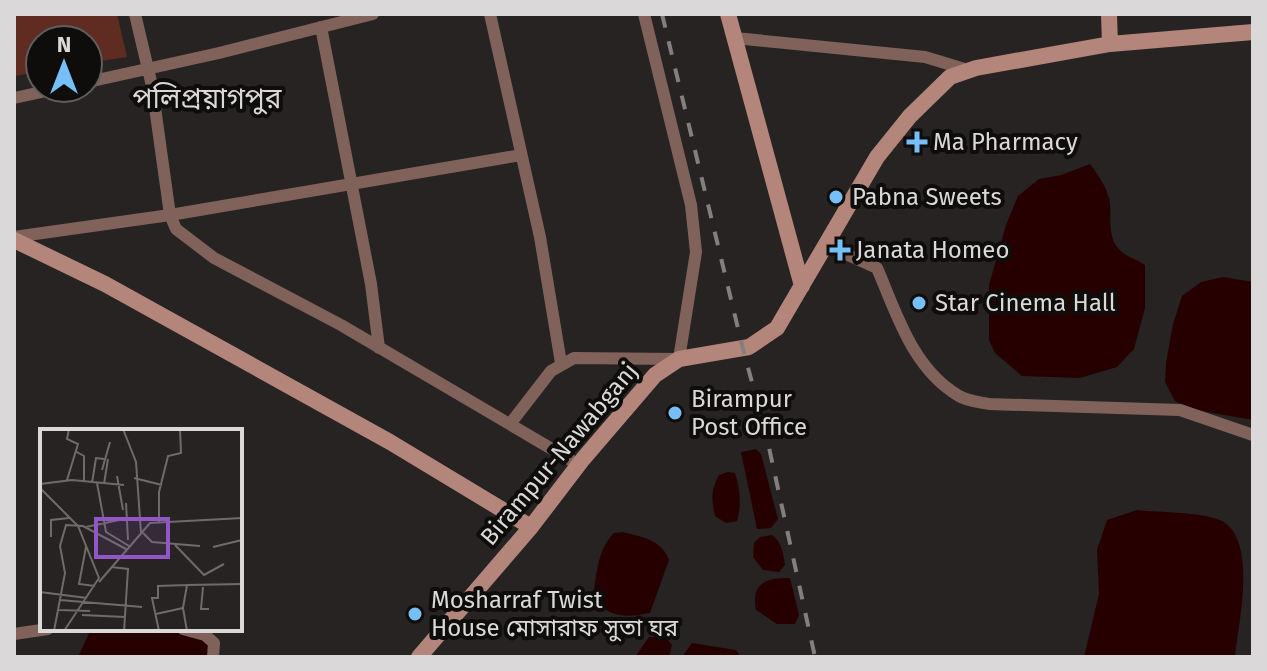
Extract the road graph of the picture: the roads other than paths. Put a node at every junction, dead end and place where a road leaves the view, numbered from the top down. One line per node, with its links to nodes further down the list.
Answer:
1 (135, 14): 11 (street)
2 (373, 14): 7 (street)
3 (490, 14): 14 (street)
4 (644, 14): 21 (street)
5 (728, 14): 9 (main road)
6 (1109, 14): 10 (main road)
7 (321, 27): 11 (street); 15 (street)
8 (1253, 32): 10 (main road, Birampur-Nawabganj)
9 (735, 38): 12 (street); 19 (main road)
10 (1110, 44): 12 (main road, Birampur-Nawabganj)
11 (148, 68): 13 (street); 16 (street)
12 (968, 70): 18 (main road, Birampur-Nawabganj)
13 (104, 78)
14 (521, 155): 15 (street); 22 (street)
15 (351, 183): 16 (street); 20 (street)
16 (170, 215): 17 (street); 20 (street)
17 (14, 239): 26 (main road)
18 (826, 245): 19 (main road, Birampur-Nawabganj); 24 (street)
19 (802, 286): 21 (main road, Birampur-Nawabganj)
20 (379, 348): 23 (street)
21 (679, 359): 22 (street); 25 (main road, Birampur-Nawabganj)
22 (561, 363): 23 (street)
23 (510, 424): 25 (street)
24 (1253, 435)
25 (579, 465): 26 (main road, Birampur-Nawabganj)
26 (531, 527): 31 (main road, Birampur-Nawabganj)
27 (40, 630): 29 (street)
28 (190, 631): 30 (street)
29 (14, 634)
30 (213, 657)
31 (419, 657)

